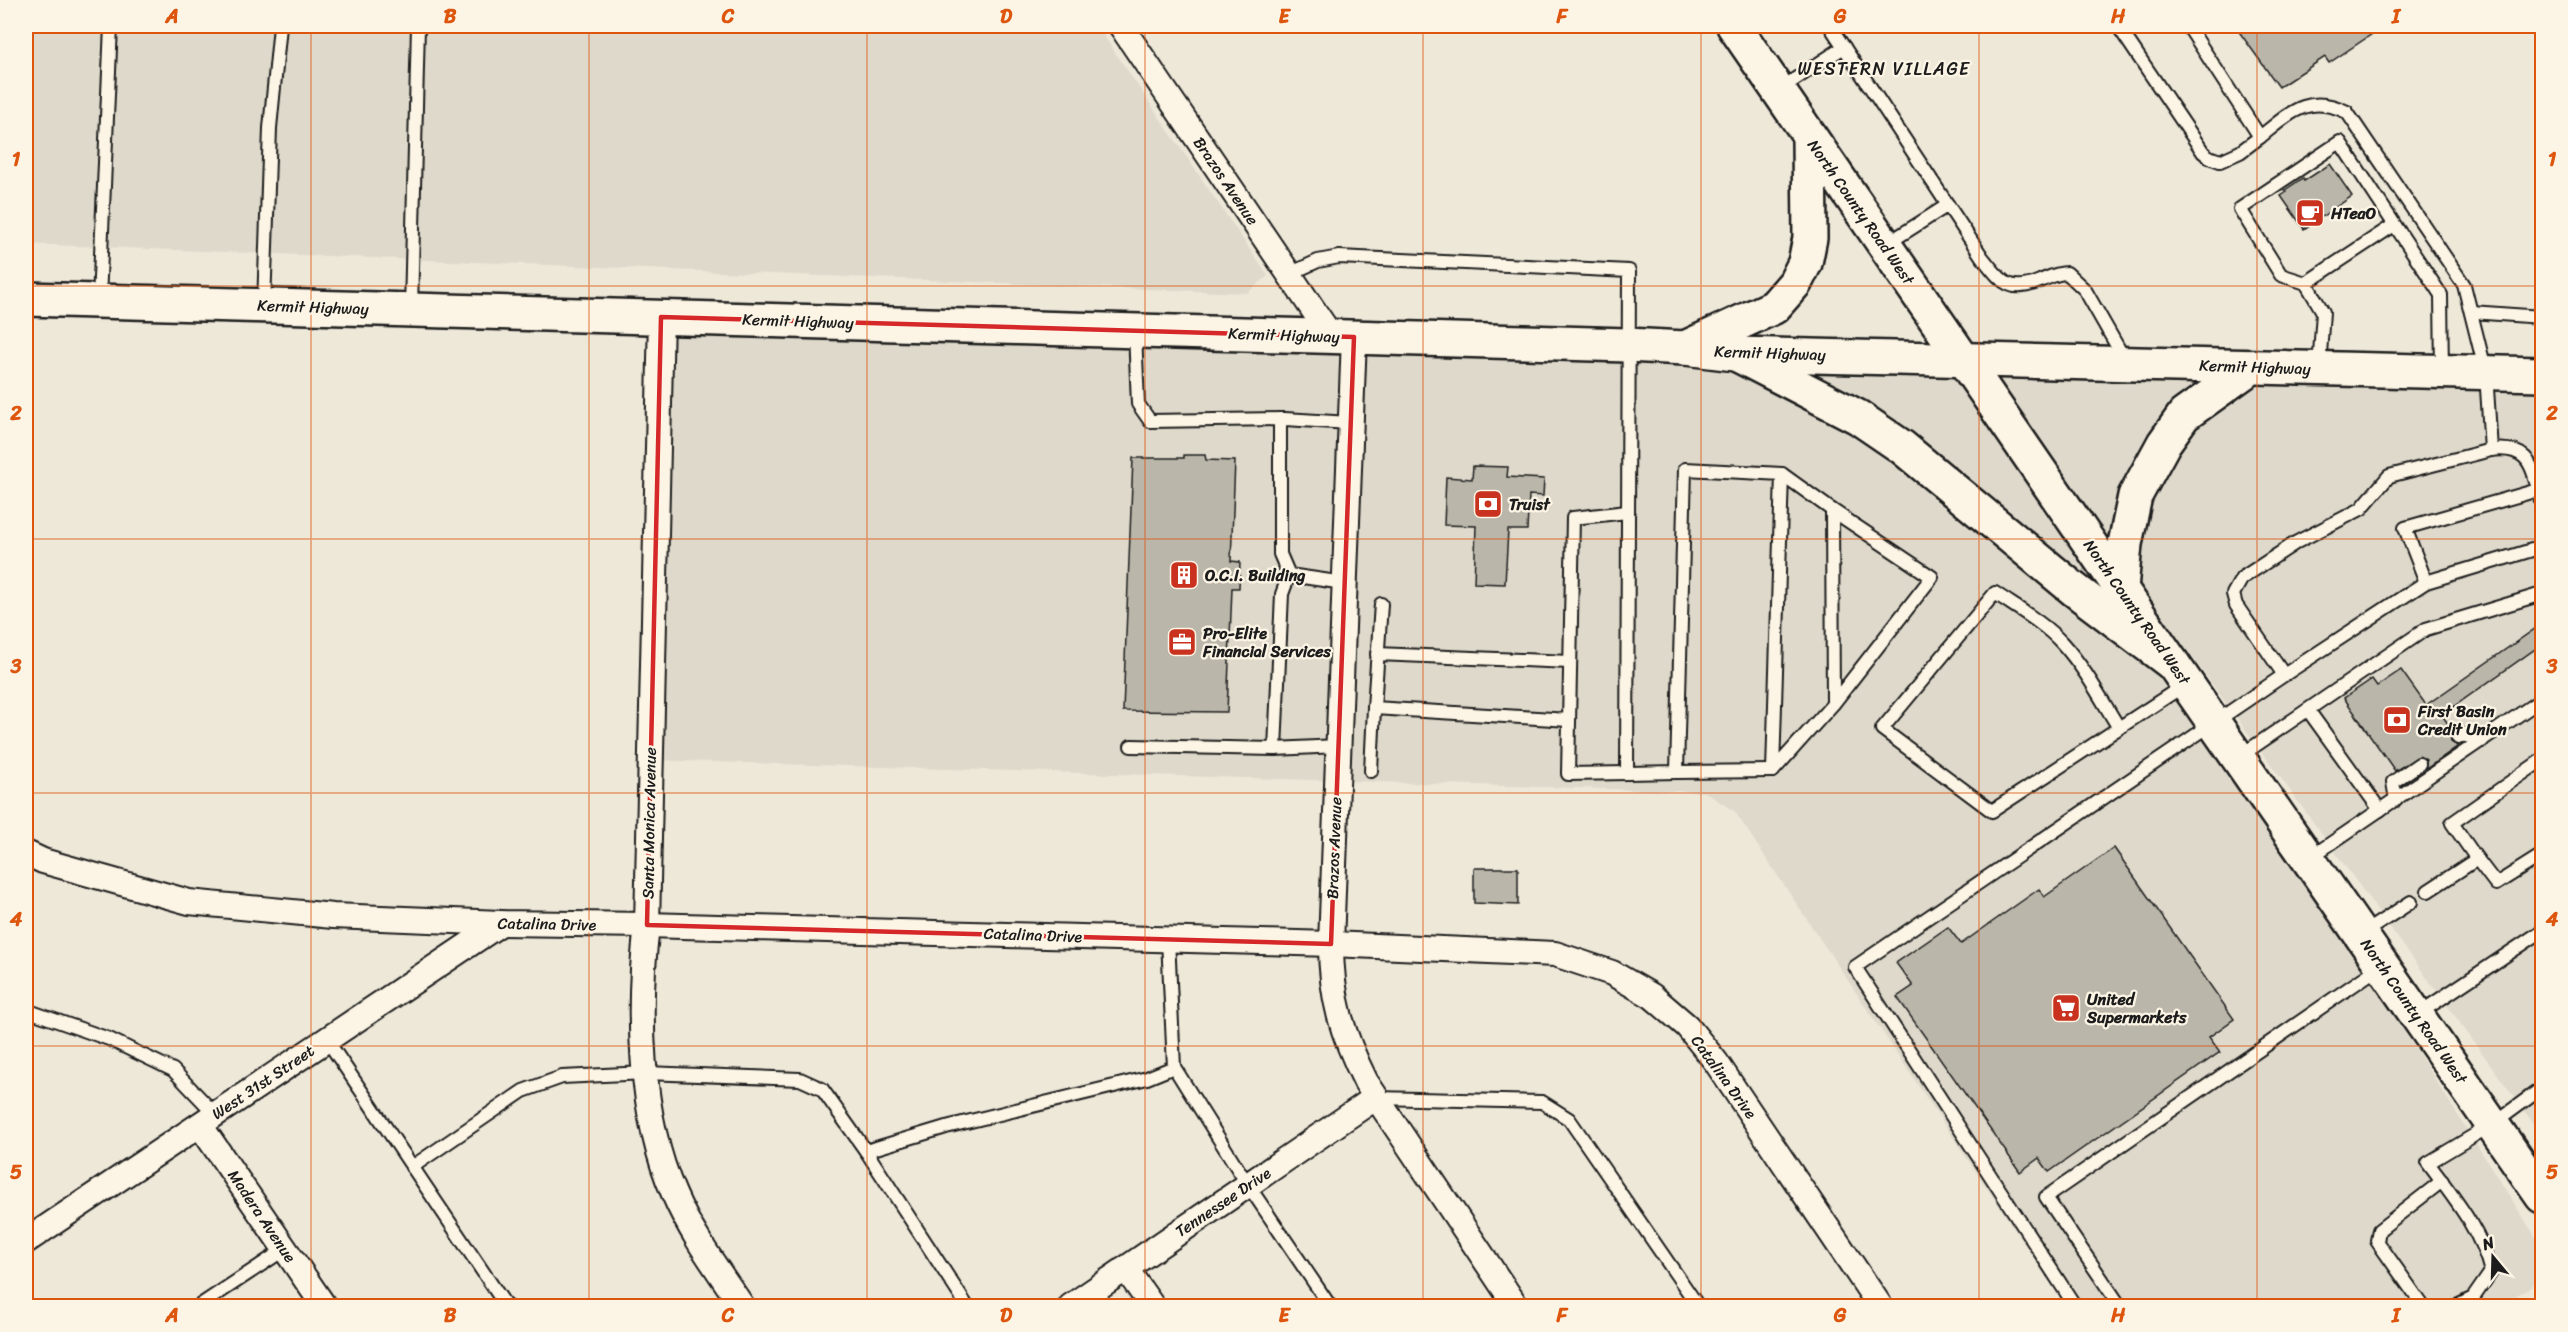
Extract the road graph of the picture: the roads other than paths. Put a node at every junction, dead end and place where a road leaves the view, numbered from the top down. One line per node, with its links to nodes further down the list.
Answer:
1 (111, 26): 19 (lane)
2 (280, 26): 20 (lane)
3 (418, 26): 21 (lane)
4 (1121, 26): 16 (street, Brazos Avenue)
5 (1734, 26): 10 (main road, North County Road West)
6 (1830, 26): 9 (lane)
7 (2118, 26): 12 (lane)
8 (2188, 26): 12 (lane)
9 (1844, 47): 10 (lane); 13 (lane)
10 (1778, 90): 11 (main road, North County Road West)
11 (1809, 137): 15 (main road, North County Road West); 28 (main road)
12 (2260, 137): 22 (lane)
13 (1948, 205): 15 (lane); 31 (lane)
14 (2394, 225): 17 (lane); 17 (lane); 34 (lane)
15 (1884, 245): 30 (main road, North County Road West)
16 (1289, 274): 26 (street, Brazos Avenue); 27 (lane)
17 (2306, 283): 33 (lane)
18 (26, 299): 19 (main road, Kermit Highway)
19 (99, 301): 20 (main road, Kermit Highway)
20 (264, 306): 21 (main road, Kermit Highway)
21 (411, 310): 23 (main road, Kermit Highway)
22 (2470, 312): 24 (lane); 35 (lane)
23 (661, 317): 25 (main road, Kermit Highway); 84 (street, Santa Monica Avenue)
24 (2542, 317)
25 (1135, 331): 26 (main road, Kermit Highway); 37 (lane)
26 (1342, 337): 27 (main road, Kermit Highway); 38 (street, Brazos Avenue)
27 (1627, 345): 28 (main road, Kermit Highway); 44 (lane)
28 (1685, 348): 29 (main road, Kermit Highway)
29 (1736, 354): 30 (main road, Kermit Highway); 54 (main road)
30 (1963, 358): 31 (main road, Kermit Highway); 49 (main road, North County Road West)
31 (2127, 364): 32 (main road, Kermit Highway)
32 (2251, 367): 33 (main road, Kermit Highway); 49 (main road)
33 (2319, 369): 34 (main road, Kermit Highway)
34 (2442, 372): 35 (main road, Kermit Highway)
35 (2486, 373): 36 (main road, Kermit Highway); 39 (lane)
36 (2542, 374)
37 (1280, 419): 38 (lane); 46 (lane)
38 (1350, 423): 48 (street, Brazos Avenue)
39 (2491, 450): 41 (lane); 55 (lane)
40 (1782, 474): 43 (lane); 72 (lane); 73 (lane)
41 (2538, 490): 42 (lane); 47 (lane)
42 (2542, 505)
43 (1832, 510): 57 (lane); 57 (lane)
44 (1627, 512): 53 (lane); 74 (lane)
45 (2542, 547): 47 (lane)
46 (1289, 575): 48 (lane); 67 (lane)
47 (2426, 582): 55 (lane)
48 (1344, 583): 66 (street, Brazos Avenue)
49 (2121, 589): 54 (main road, North County Road West)
50 (2542, 594): 59 (lane)
51 (1381, 604): 52 (lane)
52 (1377, 654): 53 (lane); 58 (lane)
53 (1570, 662): 60 (lane)
54 (2180, 674): 61 (main road, North County Road West); 62 (lane)
55 (2284, 675): 61 (lane)
56 (2542, 699): 64 (lane)
57 (1833, 704): 72 (lane)
58 (1374, 708): 60 (lane); 71 (lane)
59 (2308, 710): 68 (lane); 76 (lane)
60 (1569, 720): 74 (lane)
61 (2214, 723): 68 (main road, North County Road West); 119 (lane)
62 (2119, 728): 62 (lane)
63 (2458, 738): 64 (lane)
64 (2482, 741): 75 (lane)
65 (1131, 746): 67 (lane)
66 (1338, 746): 67 (lane); 88 (street, Brazos Avenue)
67 (1275, 749)
68 (2238, 758): 79 (main road, North County Road West)
69 (2542, 760): 80 (lane)
70 (2420, 764): 75 (lane)
71 (1371, 771)
72 (1773, 771): 73 (lane)
73 (1677, 772): 74 (lane)
74 (1627, 773)
75 (2396, 800): 76 (lane)
76 (2380, 810): 79 (lane)
77 (26, 854): 83 (street, Catalina Drive)
78 (2542, 855): 80 (lane)
79 (2308, 859): 86 (main road, North County Road West)
80 (2477, 859): 81 (lane)
81 (2428, 891)
82 (2411, 902): 86 (lane)
83 (501, 923): 84 (street, Catalina Drive); 92 (street, West 31st Street)
84 (647, 925): 87 (street, Catalina Drive); 94 (street, Santa Monica Avenue)
85 (2542, 931): 91 (lane)
86 (2361, 934): 89 (main road, North County Road West)
87 (1168, 939): 88 (street, Catalina Drive); 93 (lane)
88 (1331, 944): 96 (street, Brazos Avenue); 118 (street, Catalina Drive)
89 (2382, 965): 91 (main road, North County Road West); 120 (lane)
90 (26, 1010): 97 (lane)
91 (2416, 1015): 98 (main road, North County Road West)
92 (327, 1040): 97 (street, West 31st Street); 100 (lane)
93 (1174, 1067): 99 (lane); 102 (lane)
94 (646, 1073): 99 (lane); 100 (lane); 111 (street, Santa Monica Avenue)
95 (2542, 1088): 98 (lane)
96 (1376, 1098): 102 (street, Tennessee Drive); 116 (street, Brazos Avenue); 117 (lane)
97 (208, 1119): 104 (street, West 31st Street); 105 (street, Madera Avenue)
98 (2493, 1124): 101 (lane); 103 (main road, North County Road West)
99 (866, 1150): 112 (lane)
100 (412, 1167): 110 (lane)
101 (2442, 1181): 107 (lane); 121 (lane)
102 (1248, 1185): 106 (street, Tennessee Drive); 115 (lane)
103 (2542, 1196)
104 (27, 1236)
105 (285, 1249): 108 (lane); 109 (street, Madera Avenue)
106 (1126, 1269): 113 (street, Tennessee Drive); 114 (street)
107 (2476, 1302): 122 (lane)
108 (199, 1306)
109 (324, 1306)
110 (506, 1306)
111 (742, 1306)
112 (967, 1306)
113 (1071, 1306)
114 (1152, 1306)
115 (1330, 1306)
116 (1516, 1306)
117 (1698, 1306)
118 (1880, 1306)
119 (2076, 1306)
120 (2120, 1306)
121 (2423, 1306)
122 (2457, 1306)

